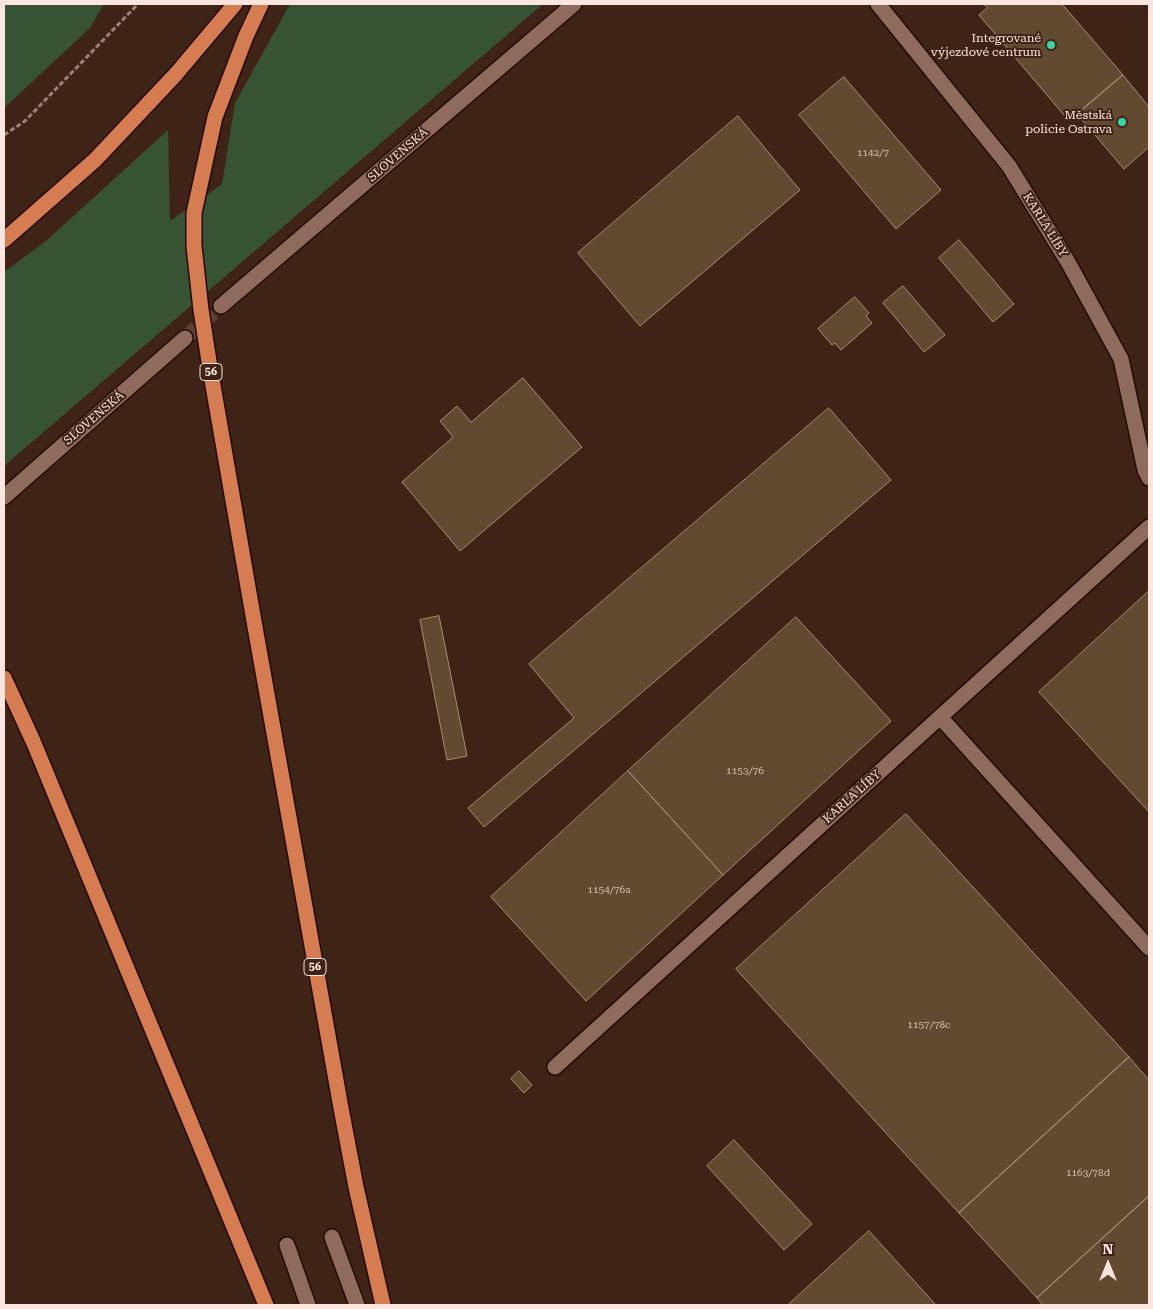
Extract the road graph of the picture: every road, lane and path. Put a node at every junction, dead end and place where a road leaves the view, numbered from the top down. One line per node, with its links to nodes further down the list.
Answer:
1 (138, 4): 6 (path)
2 (235, 4): 7 (highway)
3 (261, 4): 22 (highway, 56, bridge)
4 (574, 4): 8 (street, SLOVENSKÁ)
5 (878, 4): 10 (street, KARLA LÍBY)
6 (4, 136)
7 (4, 240)
8 (221, 306)
9 (185, 338): 11 (street, SLOVENSKÁ)
10 (1149, 478)
11 (4, 498)
12 (1149, 527): 14 (street, KARLA LÍBY)
13 (4, 678): 19 (highway)
14 (940, 717): 15 (street); 16 (street, KARLA LÍBY)
15 (1149, 948)
16 (555, 1067)
17 (332, 1237): 21 (street)
18 (287, 1245): 20 (street)
19 (266, 1305)
20 (308, 1305)
21 (356, 1305)
22 (383, 1305)

